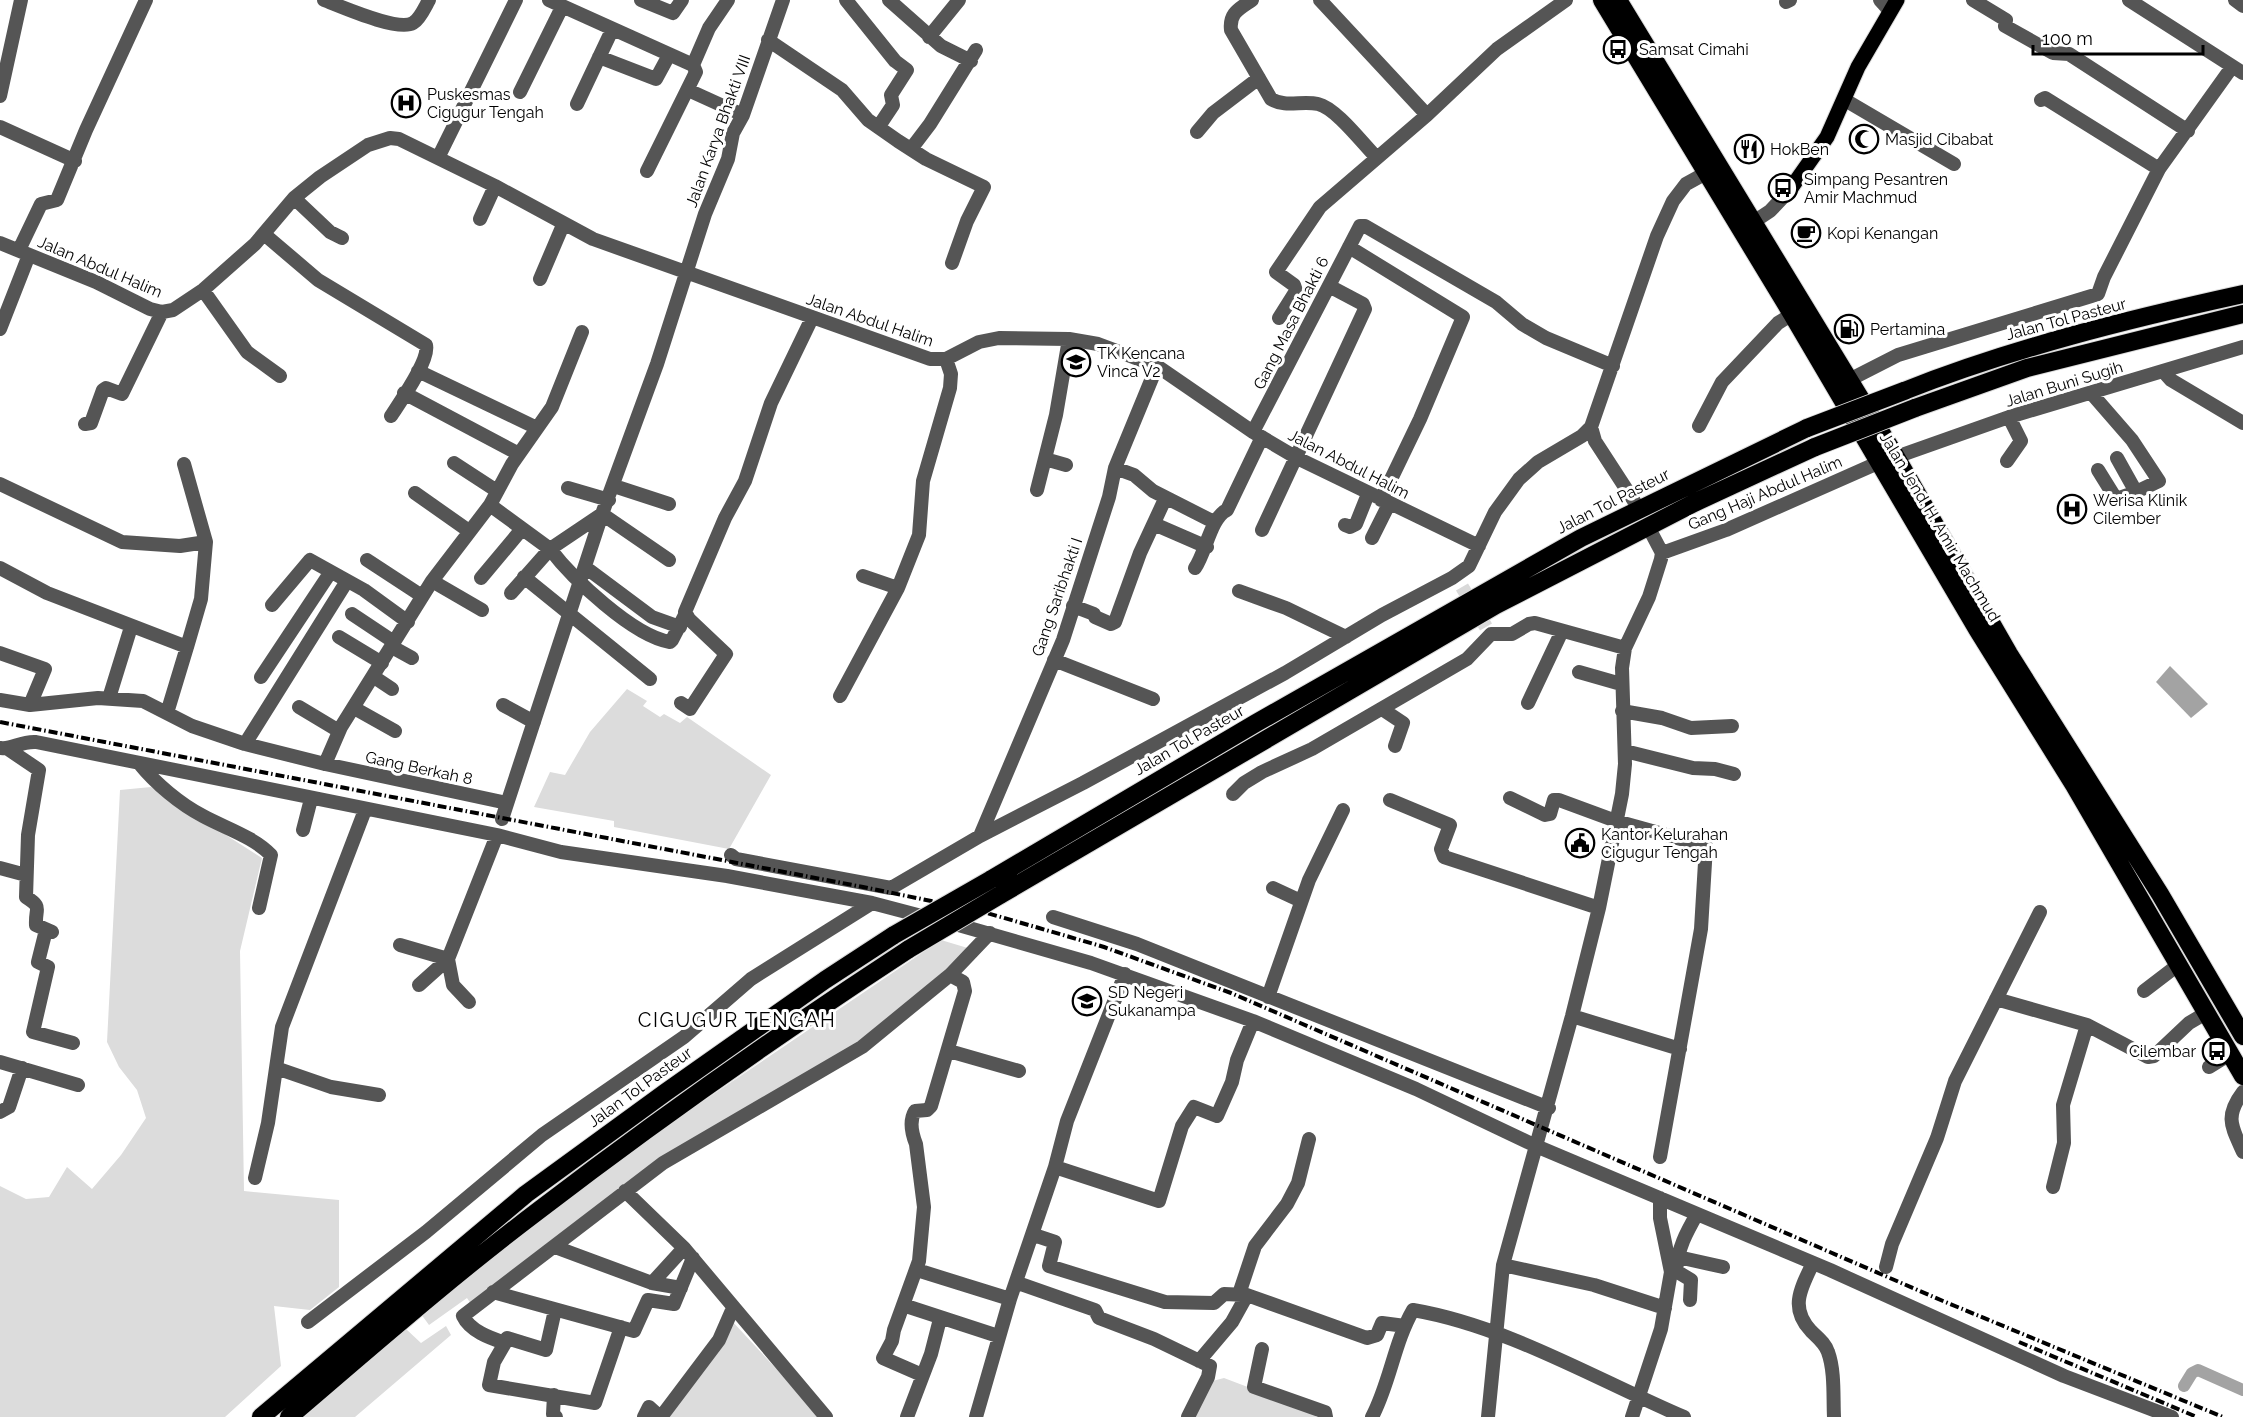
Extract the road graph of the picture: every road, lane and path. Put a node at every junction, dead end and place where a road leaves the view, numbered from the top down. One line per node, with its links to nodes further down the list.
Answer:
1 (21, 0): 36 (street)
2 (146, 0): 49 (street)
3 (324, 0): 4 (street)
4 (429, 0)
5 (508, 0): 47 (street)
6 (516, 0): 47 (street)
7 (549, 0): 25 (street)
8 (641, 0): 9 (street)
9 (682, 0)
10 (728, 0): 31 (street)
11 (783, 0): 28 (street, Jalan Karya Bhakti VIII)
12 (846, 0): 42 (street)
13 (890, 0): 27 (street)
14 (958, 0): 27 (street)
15 (1252, 0): 33 (street)
16 (1320, 0): 40 (street)
17 (1566, 0): 40 (street)
18 (1602, 0): 53 (highway, Jalan Jend. H. Amir Machmud)
19 (1618, 0): 58 (highway, Jalan Jend. H. Amir Machmud)
20 (1973, 0): 44 (street)
21 (2129, 0): 32 (street)
22 (2235, 0): 24 (street)
23 (1889, 4): 37 (main road)
24 (2243, 6)
25 (562, 7): 26 (street); 35 (street)
26 (612, 30): 29 (street); 30 (street)
27 (929, 37): 46 (street)
28 (768, 40): 41 (street, Jalan Karya Bhakti VIII); 42 (street)
29 (669, 55): 30 (street); 31 (street)
30 (599, 57): 39 (street)
31 (693, 65): 34 (street)
32 (2238, 70): 44 (street)
33 (1259, 78): 45 (street); 48 (street)
34 (688, 90): 41 (street); 52 (street)
35 (520, 92)
36 (0, 96)
37 (1845, 99): 50 (street); 55 (main road)
38 (2041, 100): 51 (street)
39 (577, 104)
40 (1427, 115): 48 (street)
41 (743, 116): 66 (street, Jalan Karya Bhakti VIII)
42 (879, 126): 46 (street)
43 (0, 127): 49 (street)
44 (2188, 131): 51 (street)
45 (1197, 132)
46 (911, 149): 65 (street)
47 (438, 151): 54 (street, Jalan Abdul Halim); 56 (street, Jalan Abdul Halim)
48 (1377, 158): 74 (street)
49 (75, 161): 64 (street)
50 (1954, 165)
51 (2159, 169): 86 (street)
52 (647, 171)
53 (1706, 173): 75 (highway, Jalan Jend. H. Amir Machmud); 82 (street)
54 (495, 186): 57 (street); 59 (street, Jalan Abdul Halim)
55 (1789, 191): 58 (street)
56 (294, 198): 60 (street, Jalan Abdul Halim); 61 (street)
57 (480, 219)
58 (1752, 223): 86 (highway, Jalan Jend. H. Amir Machmud)
59 (563, 225): 66 (street, Jalan Abdul Halim); 67 (street)
60 (264, 234): 69 (street, Jalan Abdul Halim); 83 (street)
61 (342, 238)
62 (0, 243): 64 (street, Jalan Abdul Halim)
63 (1349, 247): 68 (street, Gang Masa Bhakti 6); 82 (street, Gang Masa Bhakti 6); 117 (street)
64 (24, 253): 71 (street, Jalan Abdul Halim); 76 (street)
65 (952, 263)
66 (688, 275): 73 (street, Jalan Abdul Halim); 109 (street, Jalan Karya Bhakti VIII)
67 (540, 279)
68 (1329, 286): 96 (street, Gang Masa Bhakti 6); 98 (street)
69 (203, 291): 71 (street, Jalan Abdul Halim); 85 (street)
70 (2243, 294): 175 (highway, Jalan Tol Pasteur, bridge)
71 (162, 312): 92 (street)
72 (2243, 314): 175 (highway, Jalan Tol Pasteur, bridge)
73 (812, 318): 80 (street, Jalan Abdul Halim); 157 (street)
74 (1279, 318)
75 (1785, 318): 93 (street); 101 (highway, Jalan Jend. H. Amir Machmud)
76 (0, 329)
77 (582, 332): 95 (street)
78 (1069, 339): 80 (street, Jalan Abdul Halim); 81 (street, Jalan Abdul Halim); 100 (street)
79 (2239, 351): 84 (street, Jalan Buni Sugih)
80 (945, 359): 148 (street)
81 (1157, 366): 96 (street, Jalan Abdul Halim); 106 (street, Gang Saribhakti I)
82 (1613, 366): 94 (street)
83 (418, 371): 87 (street); 95 (street)
84 (2163, 371): 88 (street, Jalan Buni Sugih); 91 (street)
85 (279, 376)
86 (1849, 380): 101 (highway, Jalan Jend. H. Amir Machmud)
87 (404, 393): 89 (street); 97 (street)
88 (2092, 394): 90 (street, Jalan Buni Sugih); 113 (street)
89 (391, 416)
90 (2009, 417): 101 (street, Jalan Buni Sugih); 102 (street)
91 (2243, 423)
92 (85, 424)
93 (1699, 426)
94 (1591, 427): 118 (street); 131 (street)
95 (537, 428): 97 (street)
96 (1258, 434): 98 (street, Jalan Abdul Halim); 122 (street, Gang Masa Bhakti 6)
97 (519, 454): 112 (street)
98 (1297, 458): 117 (street, Jalan Abdul Halim); 126 (street)
99 (2116, 458): 113 (street)
100 (1045, 459): 105 (street); 111 (street)
101 (1888, 460): 134 (street, Gang Haji Abdul Halim); 219 (highway, Jalan Jend. H. Amir Machmud); 222 (highway, Jalan Jend. H. Amir Machmud)
102 (2007, 461)
103 (454, 463): 112 (street)
104 (184, 464): 130 (street)
105 (1066, 465)
106 (1115, 468): 115 (street); 153 (street, Gang Saribhakti I)
107 (2098, 470): 113 (street)
108 (0, 484): 130 (street)
109 (614, 486): 116 (street, Jalan Karya Bhakti VIII); 119 (street)
110 (568, 488): 116 (street)
111 (1037, 490)
112 (497, 491): 120 (street)
113 (2136, 492)
114 (415, 493): 127 (street)
115 (1165, 499): 122 (street); 123 (street)
116 (609, 500): 121 (street, Jalan Karya Bhakti VIII)
117 (1379, 500): 124 (street); 129 (street); 131 (street, Jalan Abdul Halim)
118 (1634, 501)
119 (669, 504)
120 (490, 505): 125 (street); 127 (street)
121 (602, 514): 133 (street); 136 (street); 138 (street, Jalan Karya Bhakti VIII)
122 (1214, 522): 132 (street)
123 (1154, 524): 132 (street); 153 (street)
124 (1345, 525)
125 (522, 529): 133 (street); 145 (street)
126 (1262, 530)
127 (469, 531): 144 (street)
128 (1652, 534): 134 (street)
129 (1372, 538)
130 (206, 542): 165 (street)
131 (1479, 546): 163 (street)
132 (1207, 547): 140 (street)
133 (550, 549): 143 (street); 147 (street)
134 (1662, 553): 166 (street)
135 (367, 560): 151 (street)
136 (669, 560)
137 (423, 567): 144 (street)
138 (585, 567): 147 (street, Jalan Karya Bhakti VIII); 160 (street)
139 (0, 568): 159 (street)
140 (1195, 568)
141 (330, 573): 146 (street); 152 (street); 172 (street)
142 (863, 576): 148 (street)
143 (524, 577): 150 (street); 155 (street)
144 (433, 578): 151 (street); 154 (street)
145 (482, 578)
146 (347, 581): 158 (street); 195 (street)
147 (580, 583): 155 (street, Jalan Karya Bhakti VIII); 160 (street)
148 (898, 588): 178 (street)
149 (1239, 591): 163 (street)
150 (511, 593)
151 (422, 596): 158 (street)
152 (272, 605)
153 (1074, 606): 169 (street, Gang Saribhakti I)
154 (482, 610)
155 (570, 613): 174 (street); 191 (street, Jalan Karya Bhakti VIII)
156 (352, 614): 164 (street)
157 (686, 614): 160 (street); 182 (street)
158 (408, 622): 164 (street)
159 (130, 627): 165 (street); 179 (street)
160 (680, 627)
161 (1562, 631): 166 (street); 183 (street); 188 (street)
162 (339, 637): 170 (street)
163 (1346, 637): 213 (street)
164 (393, 645): 168 (street); 170 (street)
165 (187, 646): 190 (street)
166 (1625, 648): 176 (street)
167 (0, 652): 184 (street)
168 (412, 658)
169 (1054, 660): 180 (street); 213 (street, Gang Saribhakti I)
170 (382, 663): 173 (street)
171 (1579, 672): 176 (street)
172 (261, 677)
173 (374, 677): 177 (street); 187 (street)
174 (650, 679)
175 (1346, 683): 217 (highway, Jalan Tol Pasteur)
176 (1622, 684): 189 (street)
177 (392, 688)
178 (840, 696)
179 (109, 698): 184 (street, Gang Berkah 8); 190 (street, Gang Berkah 8)
180 (1153, 699)
181 (0, 700): 184 (street, Gang Berkah 8)
182 (681, 703)
183 (1528, 703)
184 (30, 705)
185 (503, 705): 191 (street)
186 (299, 707): 193 (street)
187 (354, 708): 193 (street); 194 (street)
188 (1382, 709): 196 (street); 202 (street)
189 (1622, 711): 192 (street); 198 (street)
190 (167, 713): 195 (street, Gang Berkah 8)
191 (534, 722): 206 (street, Jalan Karya Bhakti VIII)
192 (1732, 726)
193 (339, 731): 200 (street)
194 (394, 731)
195 (245, 744): 200 (street, Gang Berkah 8)
196 (1395, 746)
197 (4, 748): 199 (street); 216 (street)
198 (1625, 751): 201 (street); 210 (street)
199 (139, 763): 204 (street); 223 (street)
200 (325, 764): 206 (street, Gang Berkah 8)
201 (1734, 774)
202 (1233, 794)
203 (1510, 798): 210 (street)
204 (311, 799): 207 (street); 211 (street)
205 (1390, 800): 224 (street)
206 (507, 803): 209 (street, Jalan Karya Bhakti VIII)
207 (365, 810): 212 (street); 250 (street)
208 (1343, 810): 220 (street)
209 (502, 819)
210 (1616, 821): 224 (street); 244 (street)
211 (303, 830)
212 (497, 835): 221 (street); 229 (street)
213 (980, 836): 214 (street)
214 (731, 855)
215 (0, 868): 216 (street)
216 (26, 875): 243 (street)
217 (995, 887): 300 (highway, Jalan Tol Pasteur, bridge); 301 (highway, Jalan Tol Pasteur, bridge)
218 (1273, 888): 220 (street)
219 (2160, 894): 222 (highway); 242 (highway, Jalan Jend. H. Amir Machmud)
220 (1301, 901): 235 (street)
221 (872, 903): 227 (street); 289 (street)
222 (2144, 905): 230 (highway, Jalan Jend. H. Amir Machmud)
223 (259, 908)
224 (1599, 908): 239 (street)
225 (2040, 912): 236 (street)
226 (1053, 917): 235 (street)
227 (990, 933): 231 (street); 232 (street)
228 (400, 945): 229 (street)
229 (448, 959): 233 (street); 237 (street)
230 (2178, 965): 234 (street); 238 (highway, Jalan Jend. H. Amir Machmud)
231 (1125, 974): 240 (street); 262 (street)
232 (950, 975): 245 (street); 265 (street)
233 (419, 984)
234 (2144, 991)
235 (1268, 996): 256 (street)
236 (1996, 999): 241 (street); 275 (street)
237 (469, 1002)
238 (2206, 1013): 241 (street); 246 (highway, Jalan Jend. H. Amir Machmud)
239 (1572, 1016): 244 (street); 256 (street)
240 (1253, 1021): 259 (street); 262 (street)
241 (2087, 1024): 264 (street)
242 (2242, 1034)
243 (74, 1043)
244 (1680, 1049): 261 (street)
245 (949, 1051): 251 (street); 276 (street)
246 (2230, 1054): 248 (street); 252 (highway, Jalan Jend. H. Amir Machmud)
247 (0, 1062): 249 (street)
248 (2209, 1067)
249 (22, 1068): 253 (street); 257 (street)
250 (276, 1068): 255 (street); 263 (street)
251 (1018, 1071)
252 (2243, 1076)
253 (78, 1085)
254 (2243, 1092): 260 (street)
255 (379, 1095)
256 (1549, 1108): 259 (street)
257 (0, 1112)
258 (1309, 1139): 281 (street)
259 (1536, 1146): 266 (street); 273 (street)
260 (2243, 1152)
261 (1660, 1157)
262 (1056, 1167): 268 (street)
263 (255, 1178)
264 (2053, 1188)
265 (625, 1191): 269 (street); 270 (street)
266 (1660, 1198): 267 (street); 286 (street)
267 (1697, 1214): 271 (street); 272 (street)
268 (1034, 1235): 278 (street); 281 (street)
269 (555, 1247): 277 (street); 280 (street)
270 (688, 1253): 277 (street); 279 (street); 285 (street)
271 (1678, 1257): 274 (street); 283 (street)
272 (1813, 1263): 314 (street); 315 (street)
273 (1503, 1265): 286 (street); 292 (street)
274 (1723, 1267)
275 (1886, 1267)
276 (917, 1270): 282 (street); 284 (street)
277 (652, 1283): 279 (street)
278 (1018, 1283): 282 (street); 296 (street)
279 (681, 1288): 291 (street)
280 (494, 1292): 287 (street); 294 (street)
281 (1243, 1295): 290 (street); 296 (street)
282 (1010, 1299): 293 (street)
283 (1690, 1300)
284 (903, 1305): 288 (street); 297 (street)
285 (734, 1308): 304 (street); 305 (street)
286 (1665, 1308): 299 (street)
287 (555, 1310): 291 (street); 294 (street)
288 (940, 1319): 293 (street); 297 (street)
289 (308, 1322)
290 (1405, 1326): 292 (street); 310 (street)
291 (621, 1327): 298 (street)
292 (1496, 1334): 299 (street); 311 (street)
293 (998, 1336): 307 (street)
294 (505, 1343): 298 (street)
295 (1262, 1349): 309 (street)
296 (1199, 1361): 308 (street)
297 (922, 1375): 306 (street)
298 (554, 1395): 302 (street)
299 (1639, 1398): 312 (street); 313 (street)
300 (261, 1417)
301 (290, 1417)
302 (556, 1417)
303 (644, 1417): 304 (street)
304 (661, 1417)
305 (826, 1417)
306 (907, 1417)
307 (976, 1417)
308 (1188, 1417)
309 (1326, 1417)
310 (1372, 1417)
311 (1488, 1417)
312 (1632, 1417)
313 (1684, 1417)
314 (1834, 1417)
315 (2172, 1417)

